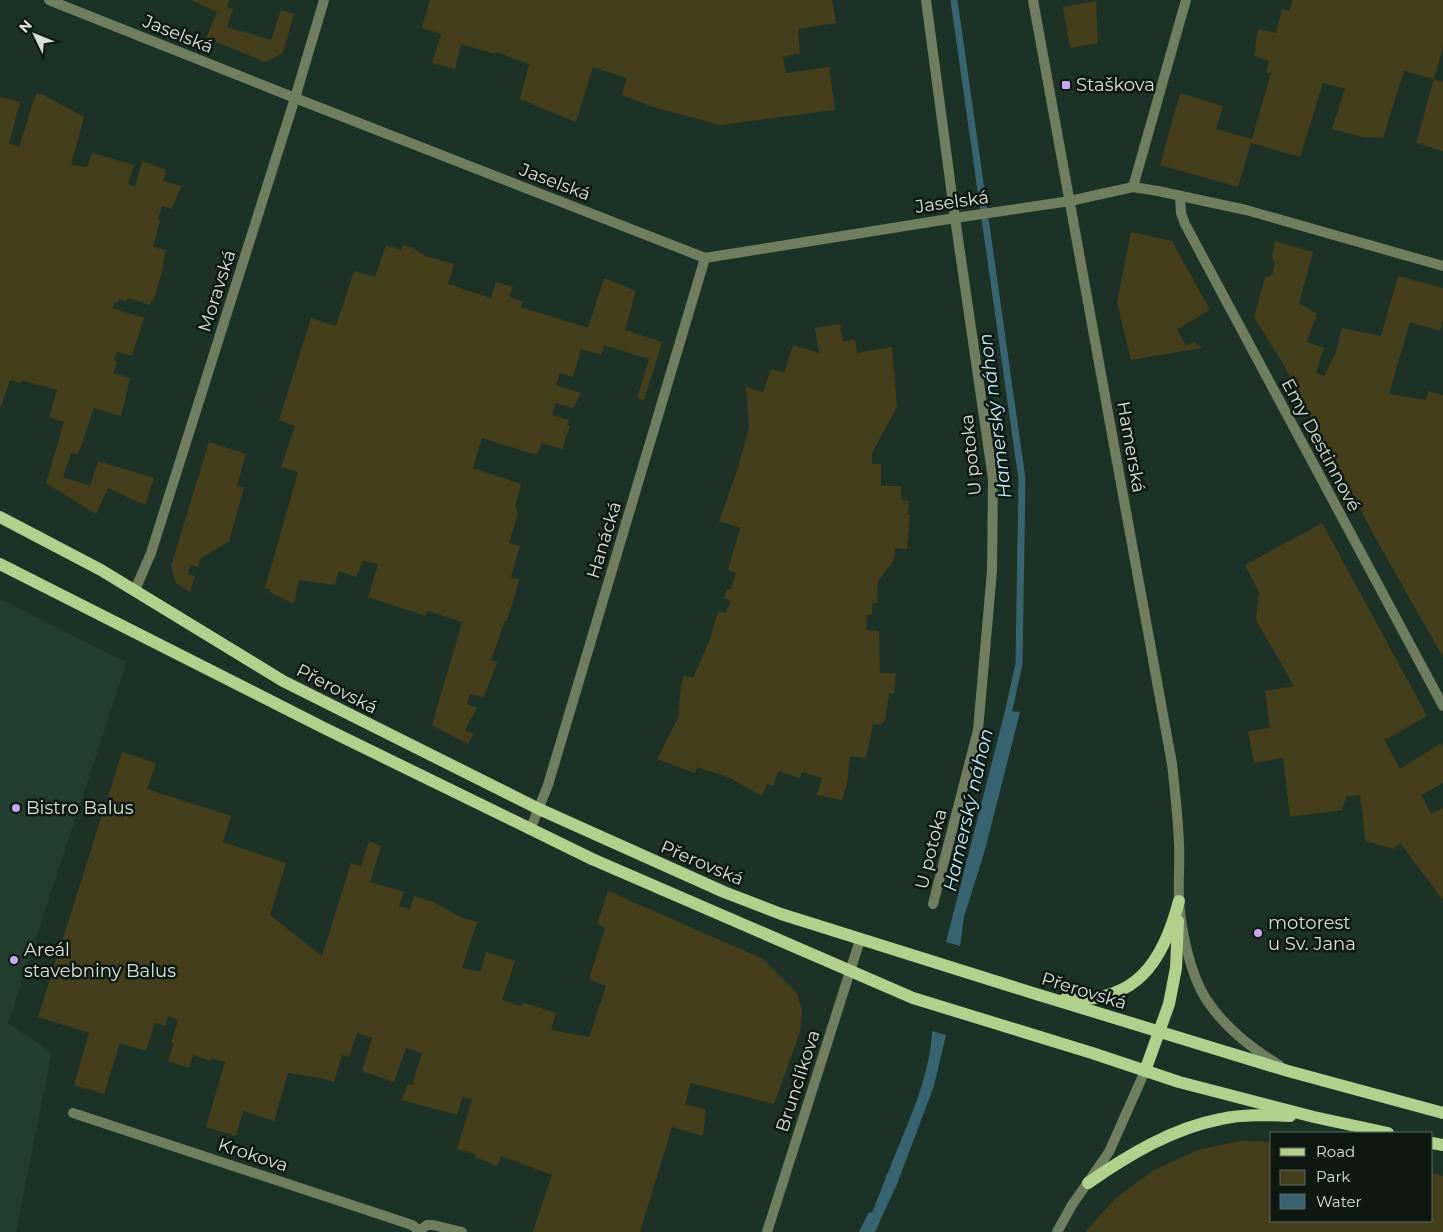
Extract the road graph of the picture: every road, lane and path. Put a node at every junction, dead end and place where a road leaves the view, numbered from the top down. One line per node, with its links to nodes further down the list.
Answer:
1 (49, 0): 6 (street, Jaselská)
2 (324, 0): 6 (street, Moravská)
3 (926, 0): 10 (street, U potoka)
4 (1032, 0): 9 (street, Hamerská)
5 (1186, 0): 7 (street)
6 (295, 98): 11 (street, Jaselská); 15 (street, Moravská)
7 (1133, 188): 8 (street); 9 (street)
8 (1180, 196): 12 (street); 16 (street, Emy Destinnové)
9 (1070, 201): 10 (street, Jaselská); 19 (street, Hamerská)
10 (955, 218): 11 (street, Jaselská); 20 (street, U potoka)
11 (705, 258): 17 (street, Hanácká)
12 (1443, 266)
13 (0, 517): 15 (main road, Přerovská)
14 (0, 564): 18 (main road)
15 (135, 590): 17 (main road, Přerovská)
16 (1443, 706)
17 (538, 809): 18 (street, Hanácká); 21 (main road, Přerovská)
18 (530, 830): 22 (main road)
19 (1179, 901): 23 (main road); 24 (main road); 26 (street, Hamerská)
20 (933, 904)
21 (860, 940): 22 (street, Brunclíkova); 23 (main road, Přerovská)
22 (850, 972): 25 (main road); 34 (street, Brunclíkova)
23 (1036, 994): 24 (main road, Přerovská)
24 (1160, 1032): 25 (main road); 26 (main road, Přerovská)
25 (1145, 1071): 29 (main road); 31 (street)
26 (1288, 1071): 28 (main road, Přerovská)
27 (73, 1113): 32 (street, Krokova)
28 (1443, 1114)
29 (1314, 1117): 30 (main road); 31 (main road)
30 (1383, 1132)
31 (1088, 1182): 35 (street)
32 (421, 1231): 33 (street)
33 (462, 1232)
34 (766, 1232)
35 (1057, 1232)

